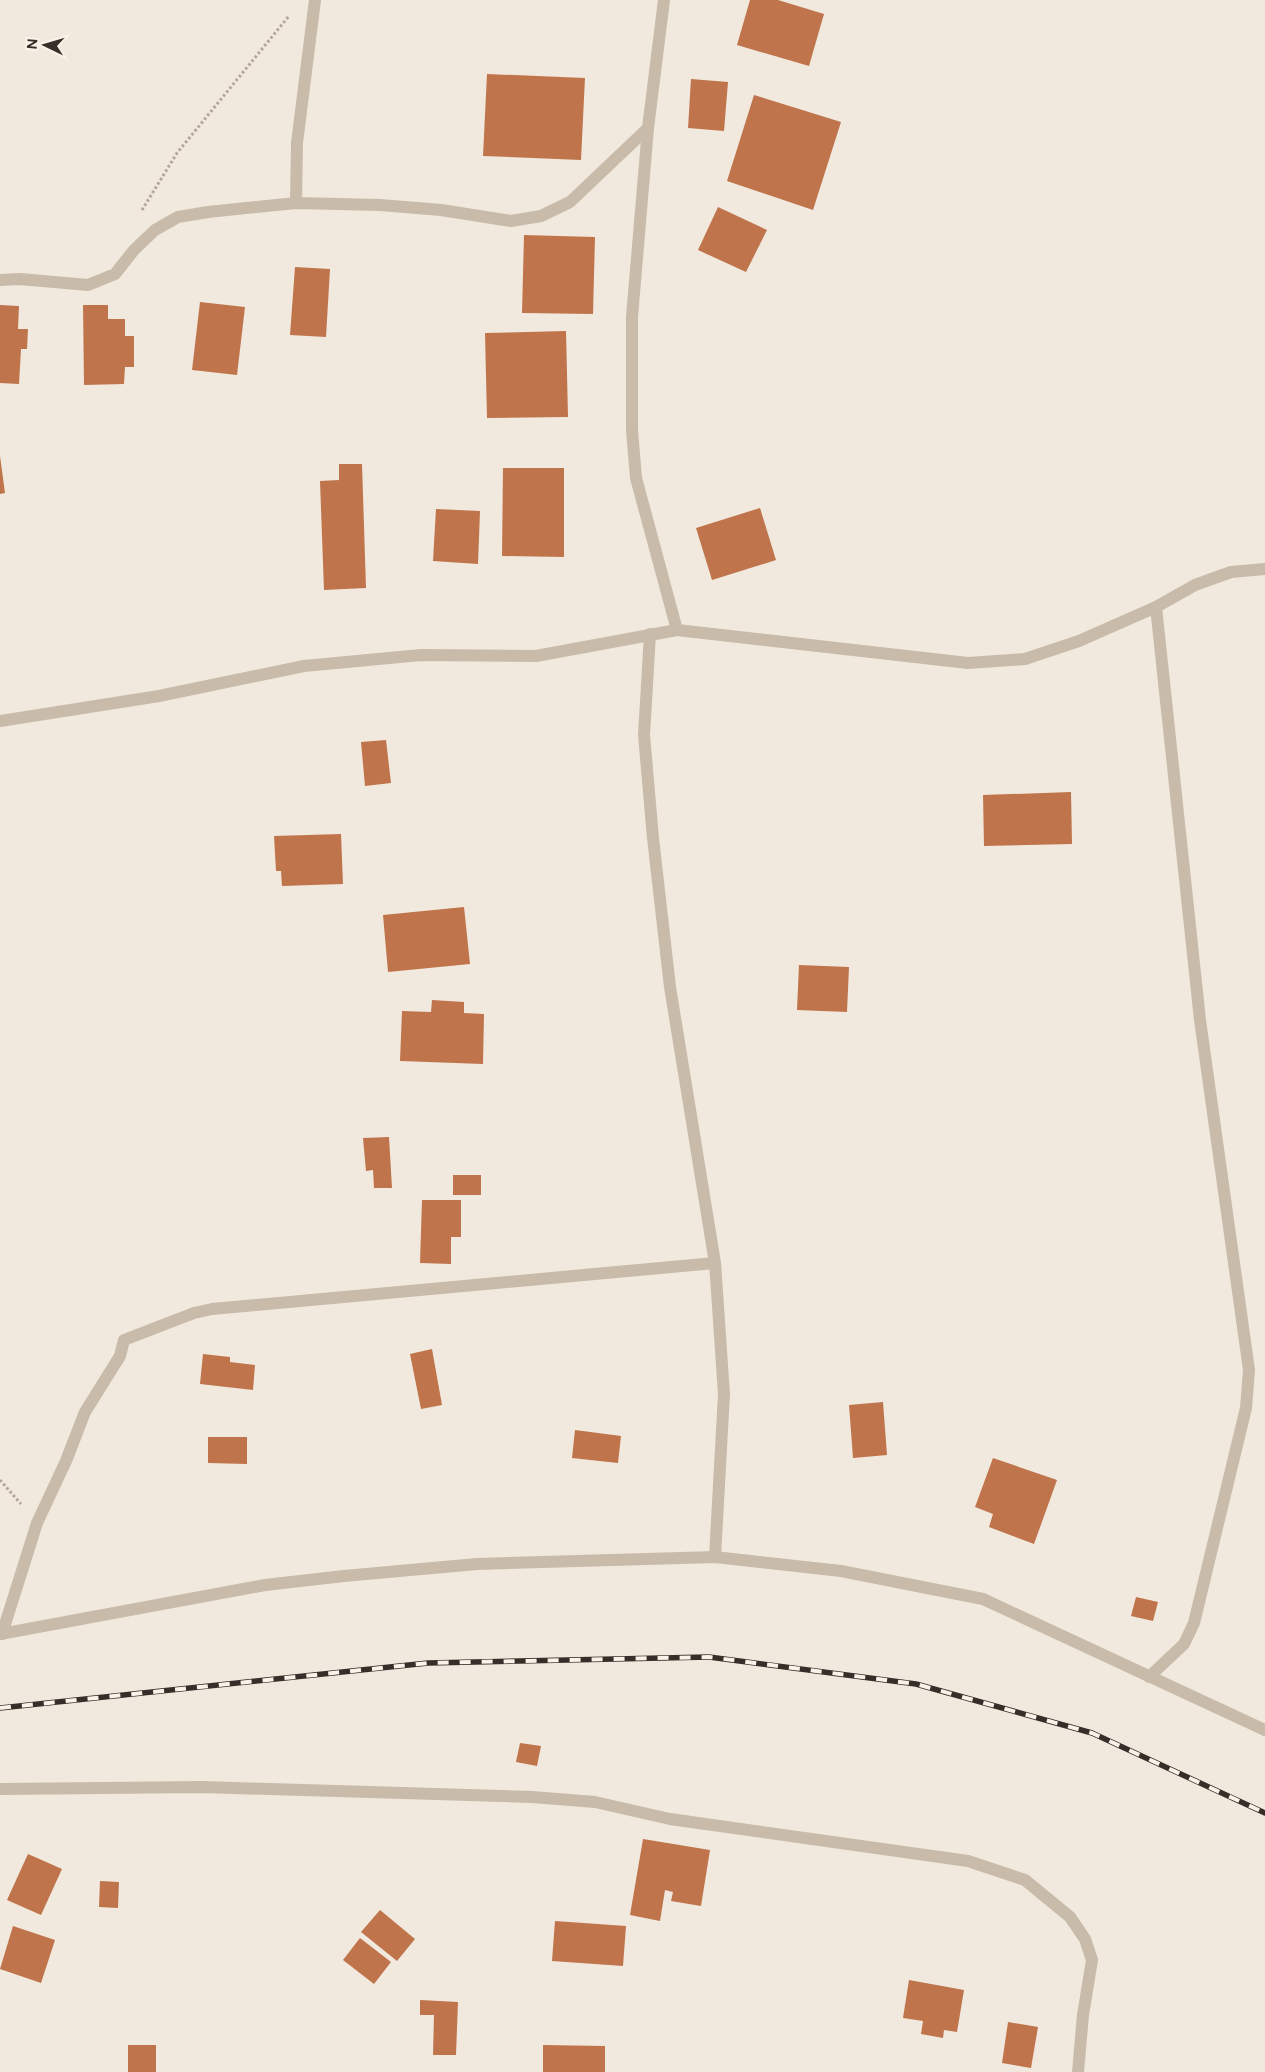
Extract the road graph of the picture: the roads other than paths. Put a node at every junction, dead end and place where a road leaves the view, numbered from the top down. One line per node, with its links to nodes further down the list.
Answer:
1 (315, 0): 4 (street)
2 (664, 0): 3 (street)
3 (648, 128): 4 (street); 8 (street)
4 (296, 203): 5 (street)
5 (0, 280)
6 (1265, 569): 7 (street)
7 (1156, 607): 8 (street); 14 (street)
8 (677, 630): 9 (street)
9 (650, 634): 10 (street); 11 (street)
10 (0, 721)
11 (715, 1263): 12 (street); 13 (street)
12 (715, 1557): 13 (street); 14 (street)
13 (1, 1634)
14 (1149, 1678): 15 (street)
15 (1265, 1730)
16 (0, 1788): 17 (street)
17 (1078, 2072)

